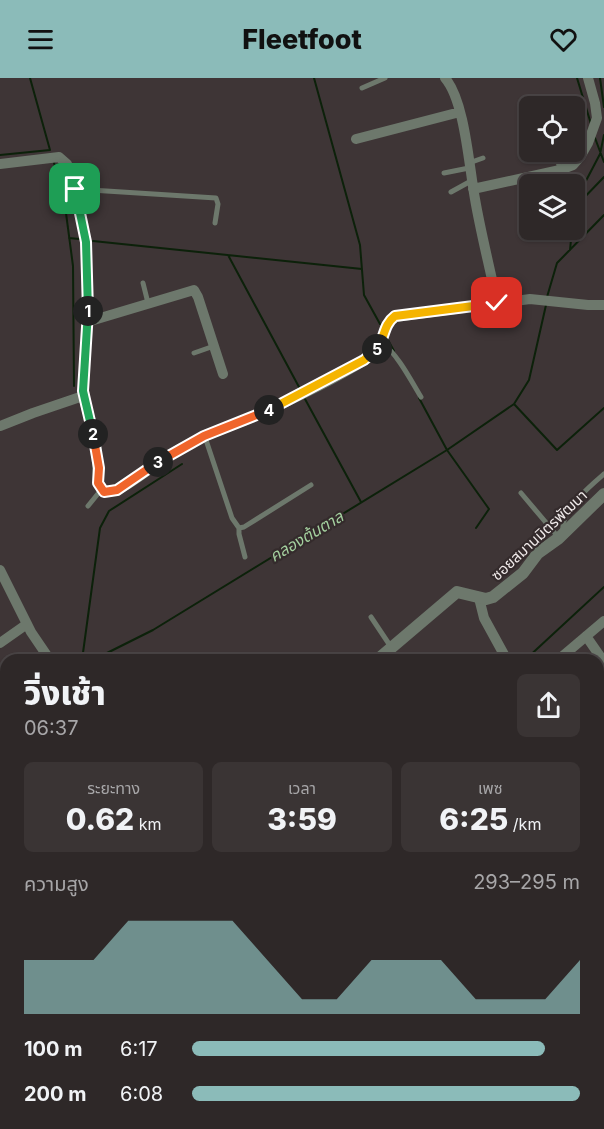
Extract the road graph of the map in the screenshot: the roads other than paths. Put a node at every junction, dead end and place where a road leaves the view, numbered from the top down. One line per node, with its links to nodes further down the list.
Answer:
1 (385, 78): 4 (lane)
2 (445, 78): 5 (street)
3 (588, 78): 11 (street)
4 (362, 88)
5 (460, 112): 6 (street); 10 (street)
6 (356, 139)
7 (483, 158): 10 (lane)
8 (558, 162): 11 (lane)
9 (0, 164): 14 (street)
10 (469, 166): 12 (lane); 13 (street)
11 (560, 170): 13 (street)
12 (444, 172)
13 (472, 185): 15 (lane); 19 (street)
14 (75, 189): 16 (lane); 21 (street)
15 (451, 192)
16 (215, 223)
17 (143, 283): 18 (lane)
18 (148, 303): 21 (street); 23 (street)
19 (497, 303): 20 (street); 22 (street)
20 (604, 305)
21 (87, 322): 26 (street)
22 (382, 342): 27 (lane); 29 (street)
23 (214, 346): 24 (lane); 25 (street)
24 (194, 353)
25 (223, 374)
26 (84, 396): 28 (street); 32 (street)
27 (421, 397)
28 (0, 426)
29 (204, 436): 32 (street); 38 (lane)
30 (604, 474): 33 (lane)
31 (311, 485): 38 (lane)
32 (101, 490): 36 (lane)
33 (584, 492): 37 (lane); 39 (lane)
34 (521, 493): 39 (lane)
35 (604, 494): 37 (street, ซอยสมานมิตรพัฒนา)
36 (88, 506)
37 (593, 507): 39 (street, ซอยสมานมิตรพัฒนา)
38 (239, 528): 40 (lane)
39 (561, 536): 42 (street, ซอยสมานมิตรพัฒนา)
40 (245, 557)
41 (0, 570): 45 (street)
42 (479, 598): 48 (street, ซอยสมานมิตรพัฒนา); 51 (street)
43 (370, 617): 48 (lane)
44 (604, 621): 46 (street)
45 (27, 624): 47 (street); 49 (street)
46 (586, 636): 52 (street); 53 (street)
47 (0, 643)
48 (391, 647): 50 (street, ซอยสมานมิตรพัฒนา)
49 (46, 654)
50 (383, 654)
51 (504, 654)
52 (565, 654)
53 (598, 654)

